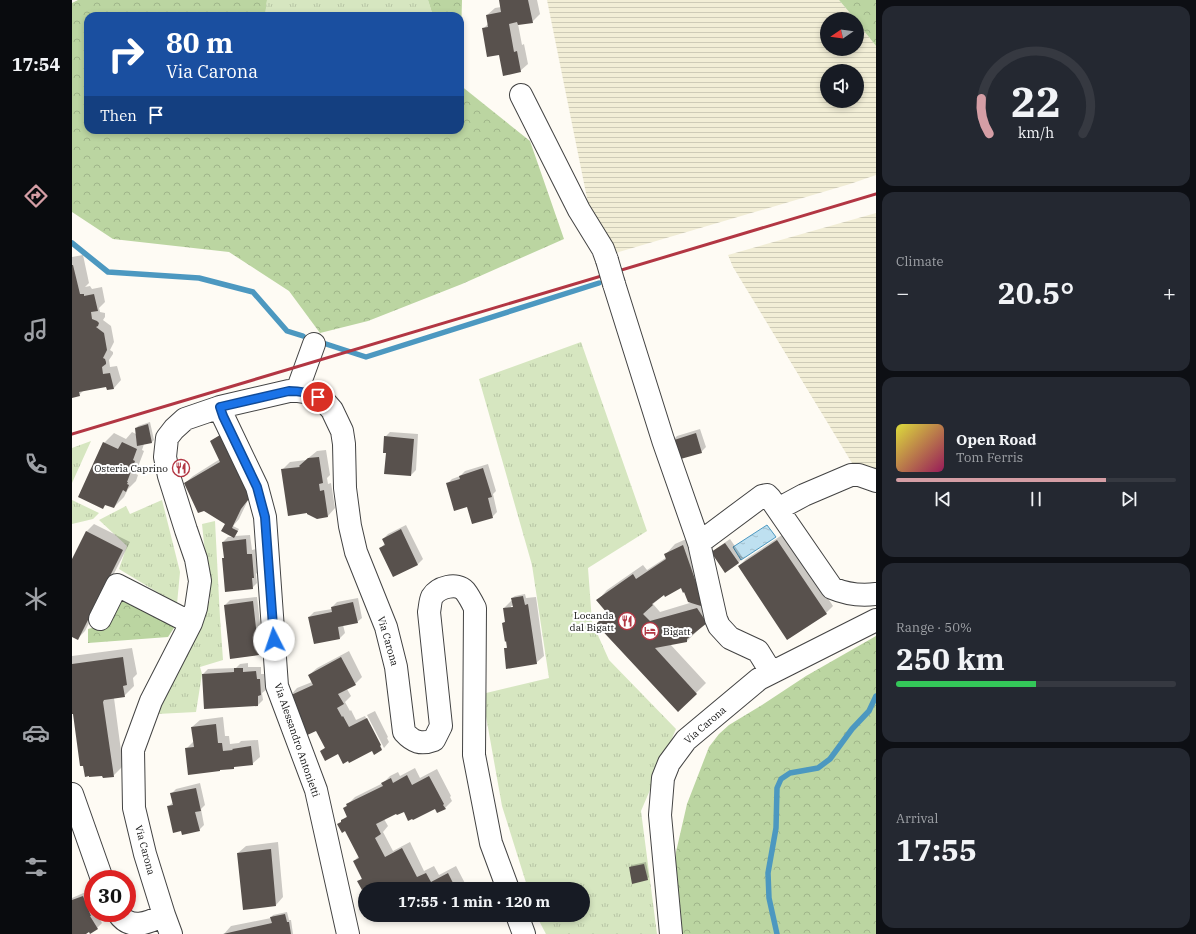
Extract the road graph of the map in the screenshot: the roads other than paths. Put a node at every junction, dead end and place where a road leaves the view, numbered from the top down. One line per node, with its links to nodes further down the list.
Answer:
1 (521, 96): 7 (street, bridge)
2 (314, 344): 3 (street)
3 (297, 391): 4 (street, Via Carona); 15 (street, Via Carona)
4 (220, 407): 11 (street, Via Carona); 19 (street, Via Alessandro Antonietti)
5 (876, 481): 6 (street)
6 (778, 509): 7 (street); 8 (street)
7 (699, 542): 12 (street)
8 (876, 594)
9 (100, 619): 11 (street)
10 (876, 620): 12 (street, Via Carona)
11 (191, 623): 18 (street, Via Carona)
12 (772, 672): 21 (street, Via Carona)
13 (72, 794): 14 (street)
14 (99, 870)
15 (505, 882)
16 (129, 922): 18 (street, Via Carona)
17 (520, 922): 20 (street)
18 (168, 925)
19 (348, 934)
20 (524, 934)
21 (671, 934)

